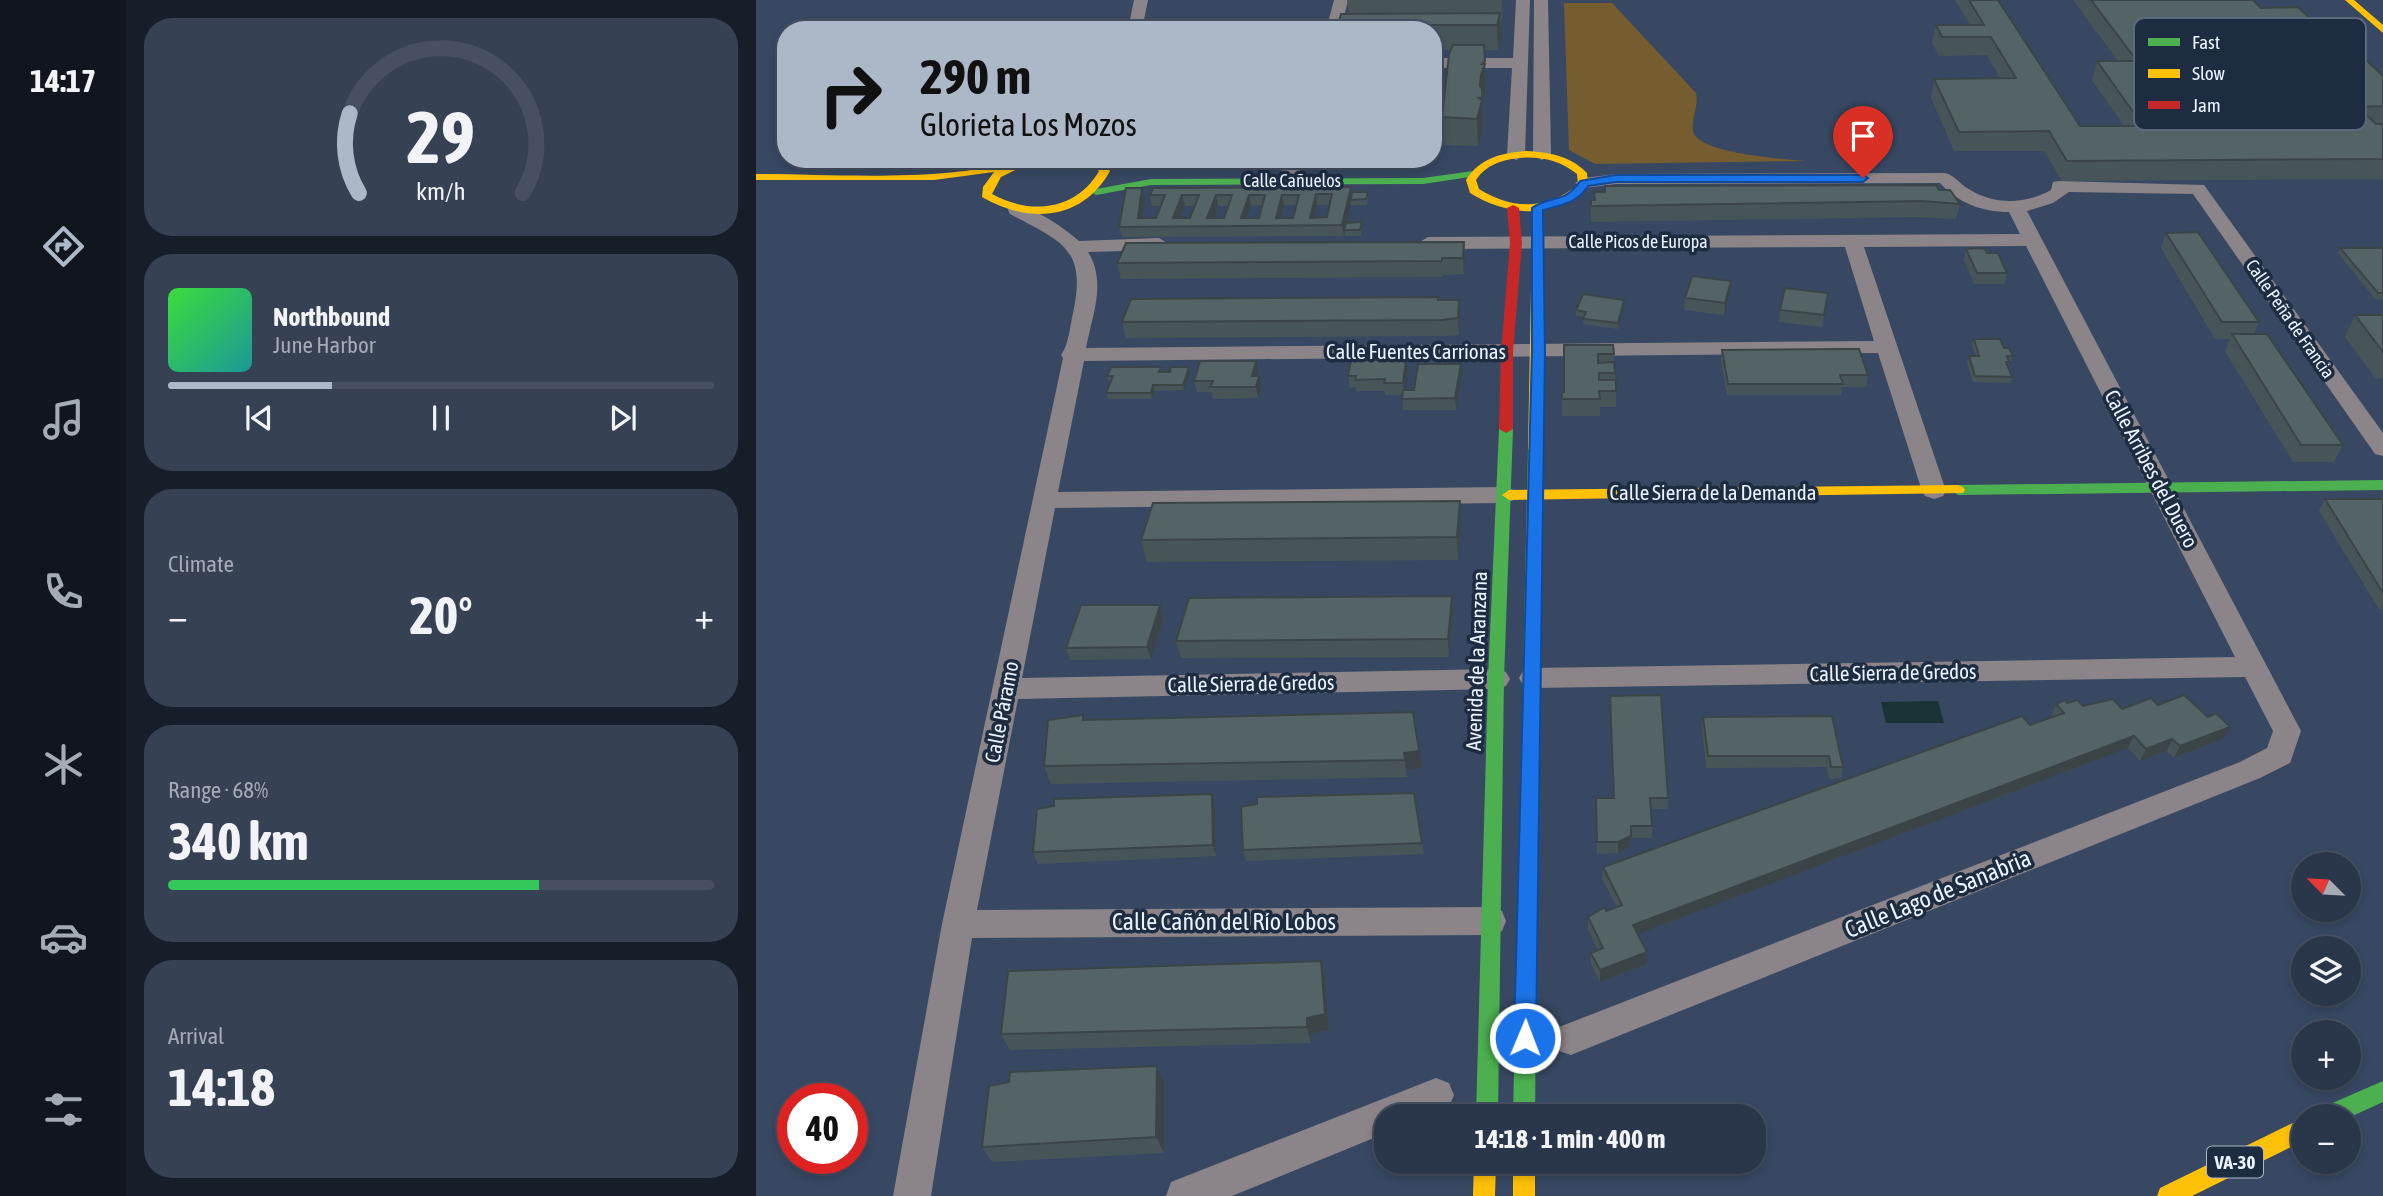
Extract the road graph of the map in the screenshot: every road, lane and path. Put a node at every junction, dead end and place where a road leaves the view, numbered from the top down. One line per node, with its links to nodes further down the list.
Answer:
1 (1141, 0): 8 (street)
2 (1341, 0): 9 (street)
3 (1523, 0): 11 (street)
4 (1541, 0): 14 (street)
5 (2349, 0): 10 (main road)
6 (2368, 0): 7 (main road)
7 (2383, 13)
8 (1137, 21)
9 (1335, 21)
10 (2383, 30)
11 (1519, 62): 12 (street); 13 (street)
12 (1442, 63)
13 (1516, 155): 14 (main road); 24 (main road)
14 (1542, 155): 21 (main road)
15 (1001, 168): 20 (main road)
16 (1006, 168): 28 (main road)
17 (1099, 168): 27 (main road)
18 (1112, 168): 25 (main road, Calle Cañuelos)
19 (1292, 168): 23 (street)
20 (756, 177)
21 (1583, 178): 22 (street); 31 (main road)
22 (1616, 179): 32 (street)
23 (1289, 180): 24 (main road, Calle Cañuelos); 25 (main road, Calle Cañuelos)
24 (1472, 180): 30 (main road)
25 (1151, 181): 27 (main road, Calle Cañuelos)
26 (756, 188): 28 (main road)
27 (1096, 192): 29 (main road, Calle Cañuelos)
28 (986, 195): 33 (main road)
29 (1079, 202): 33 (main road, Calle Cañuelos); 36 (street)
30 (1513, 208): 31 (main road); 38 (main road, Avenida de la Aranzana)
31 (1537, 208): 39 (main road)
32 (2016, 208): 35 (street, Calle Arribes del Duero); 45 (street, Calle Peña de Francia)
33 (1017, 210): 36 (street)
34 (1852, 240): 35 (street, Calle Picos de Europa); 39 (street, Calle Picos de Europa); 41 (street)
35 (2031, 240): 47 (street, Calle Arribes del Duero)
36 (1070, 242): 40 (street); 44 (street, Calle Páramo)
37 (1412, 243): 38 (street, Calle Picos de Europa)
38 (1516, 243): 39 (street, Calle Picos de Europa); 43 (main road, Avenida de la Aranzana)
39 (1538, 243): 42 (main road)
40 (1183, 244)
41 (1887, 347): 42 (street, Calle Fuentes Carrionas); 48 (street)
42 (1538, 351): 43 (street, Calle Fuentes Carrionas); 50 (main road)
43 (1507, 352): 44 (street, Calle Fuentes Carrionas); 49 (main road, Avenida de la Aranzana)
44 (1072, 355): 51 (street, Calle Páramo)
45 (2383, 449)
46 (2383, 485): 47 (main road, Calle Sierra de la Demanda)
47 (2160, 488): 48 (main road, Calle Sierra de la Demanda); 52 (street, Calle Arribes del Duero)
48 (1934, 491): 50 (main road, Calle Sierra de la Demanda)
49 (1505, 495): 50 (main road, Calle Sierra de la Demanda); 51 (street, Calle Sierra de la Demanda); 54 (main road, Avenida de la Aranzana)
50 (1534, 495): 53 (main road)
51 (1042, 500): 55 (street, Calle Páramo)
52 (2254, 667): 53 (street, Calle Sierra de Gredos); 56 (street, Calle Arribes del Duero)
53 (1533, 678): 63 (main road)
54 (1496, 679): 55 (street, Calle Sierra de Gredos); 57 (main road, Avenida de la Aranzana)
55 (1007, 689): 58 (street, Calle Páramo)
56 (2287, 731): 59 (street, Calle Lago de Sanabria)
57 (1490, 921): 58 (street, Calle Cañón del Río Lobos); 62 (main road, Avenida de la Aranzana)
58 (958, 924): 68 (street, Calle Páramo)
59 (1571, 1039)
60 (2383, 1091): 64 (main road)
61 (1436, 1095): 69 (street)
62 (1487, 1104)
63 (1524, 1104)
64 (2355, 1104)
65 (2291, 1135): 72 (main road, VA-30)
66 (1485, 1174): 70 (main road)
67 (1524, 1174): 71 (main road)
68 (912, 1196)
69 (1185, 1196)
70 (1484, 1196)
71 (1524, 1196)
72 (2168, 1196)

